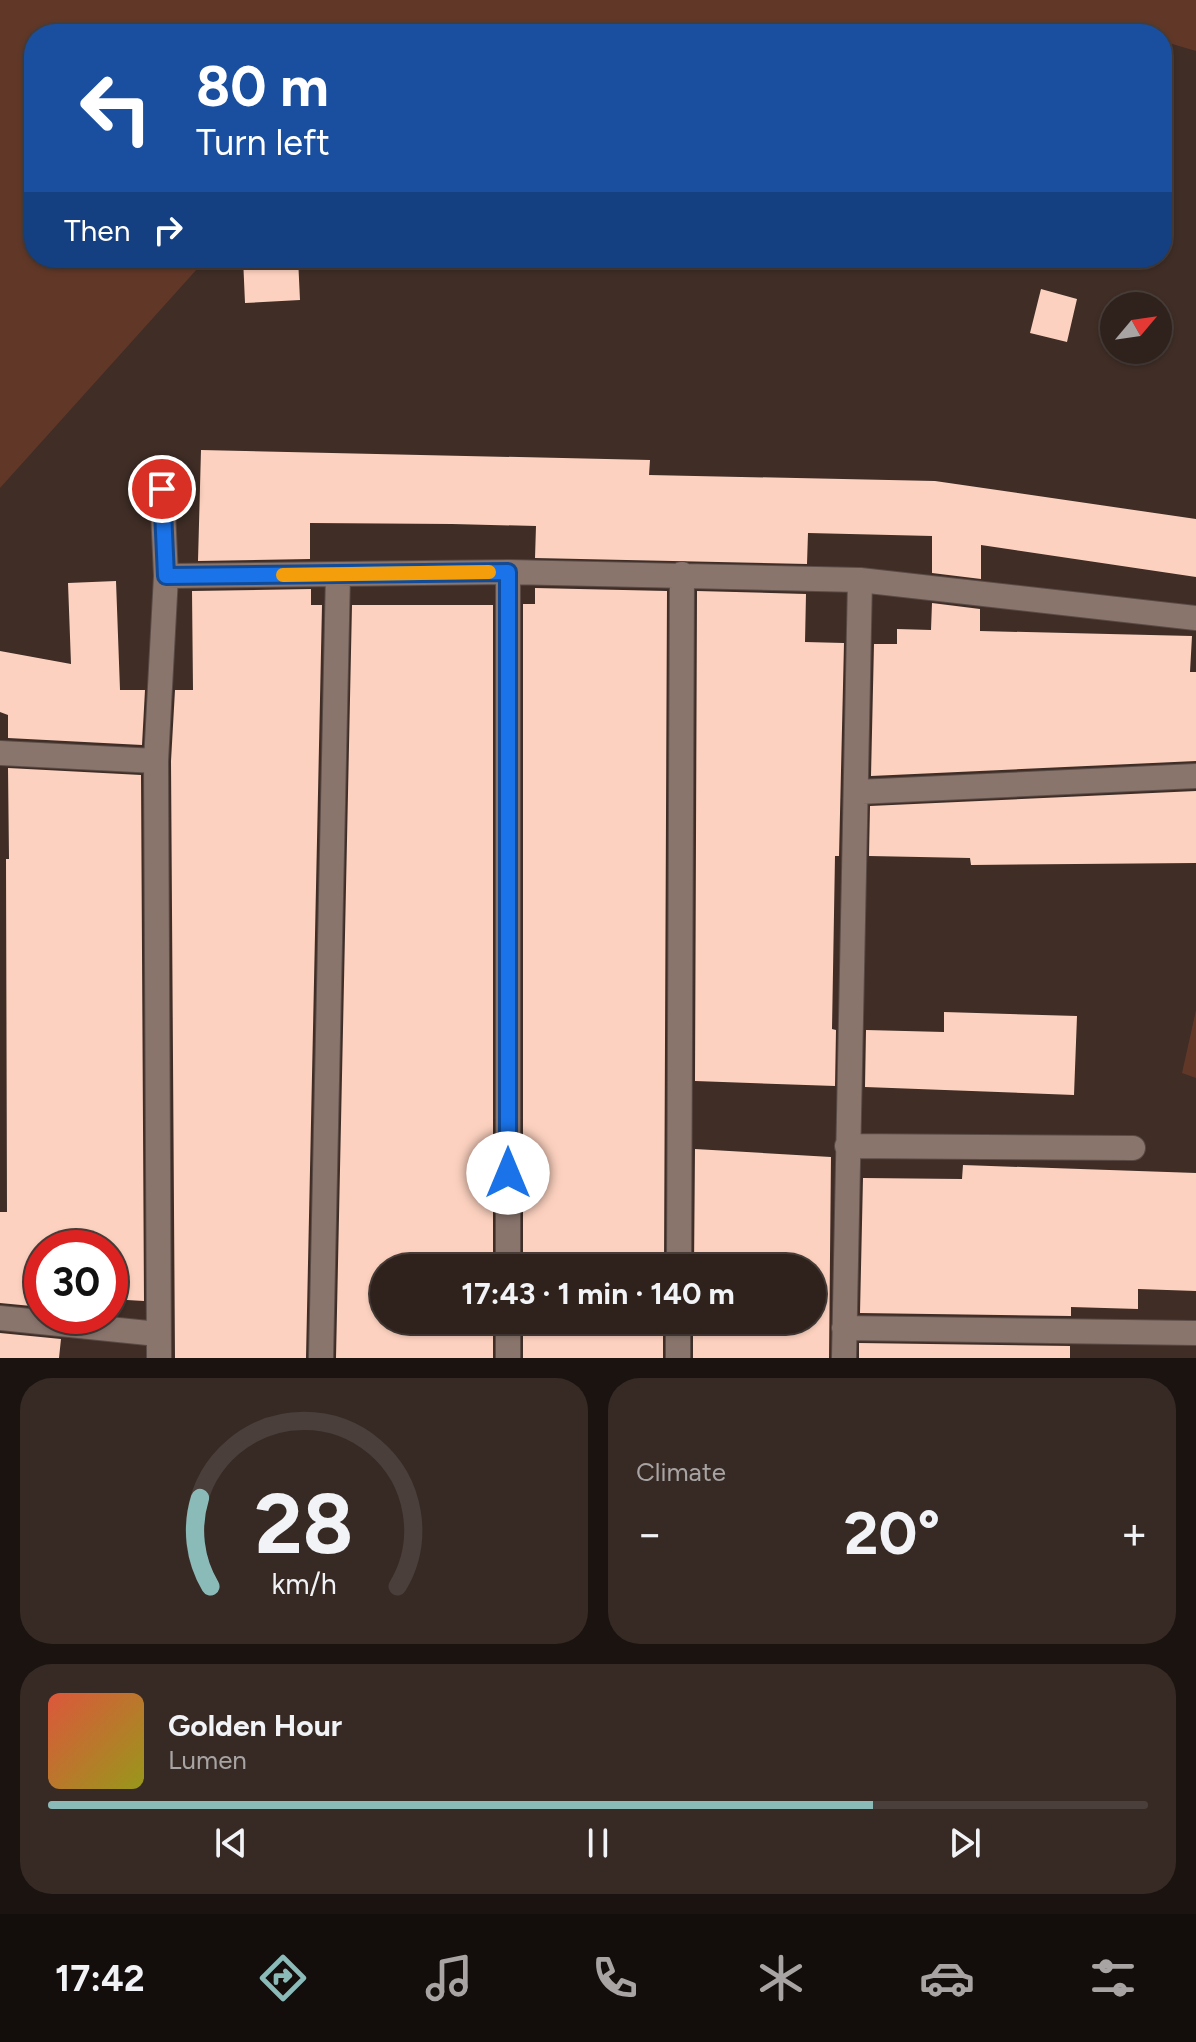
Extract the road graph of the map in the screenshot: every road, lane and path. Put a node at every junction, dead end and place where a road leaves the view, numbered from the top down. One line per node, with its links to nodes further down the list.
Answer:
1 (162, 489): 5 (street)
2 (508, 572): 3 (street); 4 (street); 14 (street)
3 (338, 574): 5 (street); 22 (street)
4 (682, 574): 6 (street); 15 (street)
5 (166, 576): 9 (street)
6 (860, 580): 7 (street); 11 (street)
7 (1196, 618)
8 (0, 753): 9 (street)
9 (156, 761): 21 (street)
10 (1196, 776): 11 (street)
11 (857, 792): 12 (street)
12 (847, 1146): 13 (street); 17 (street)
13 (1133, 1148)
14 (508, 1254)
15 (679, 1254)
16 (0, 1318): 21 (street)
17 (844, 1328): 18 (street); 25 (street)
18 (1196, 1333)
19 (508, 1334): 23 (street)
20 (678, 1334): 24 (street)
21 (158, 1346)
22 (321, 1358)
23 (508, 1358)
24 (678, 1358)
25 (844, 1358)

